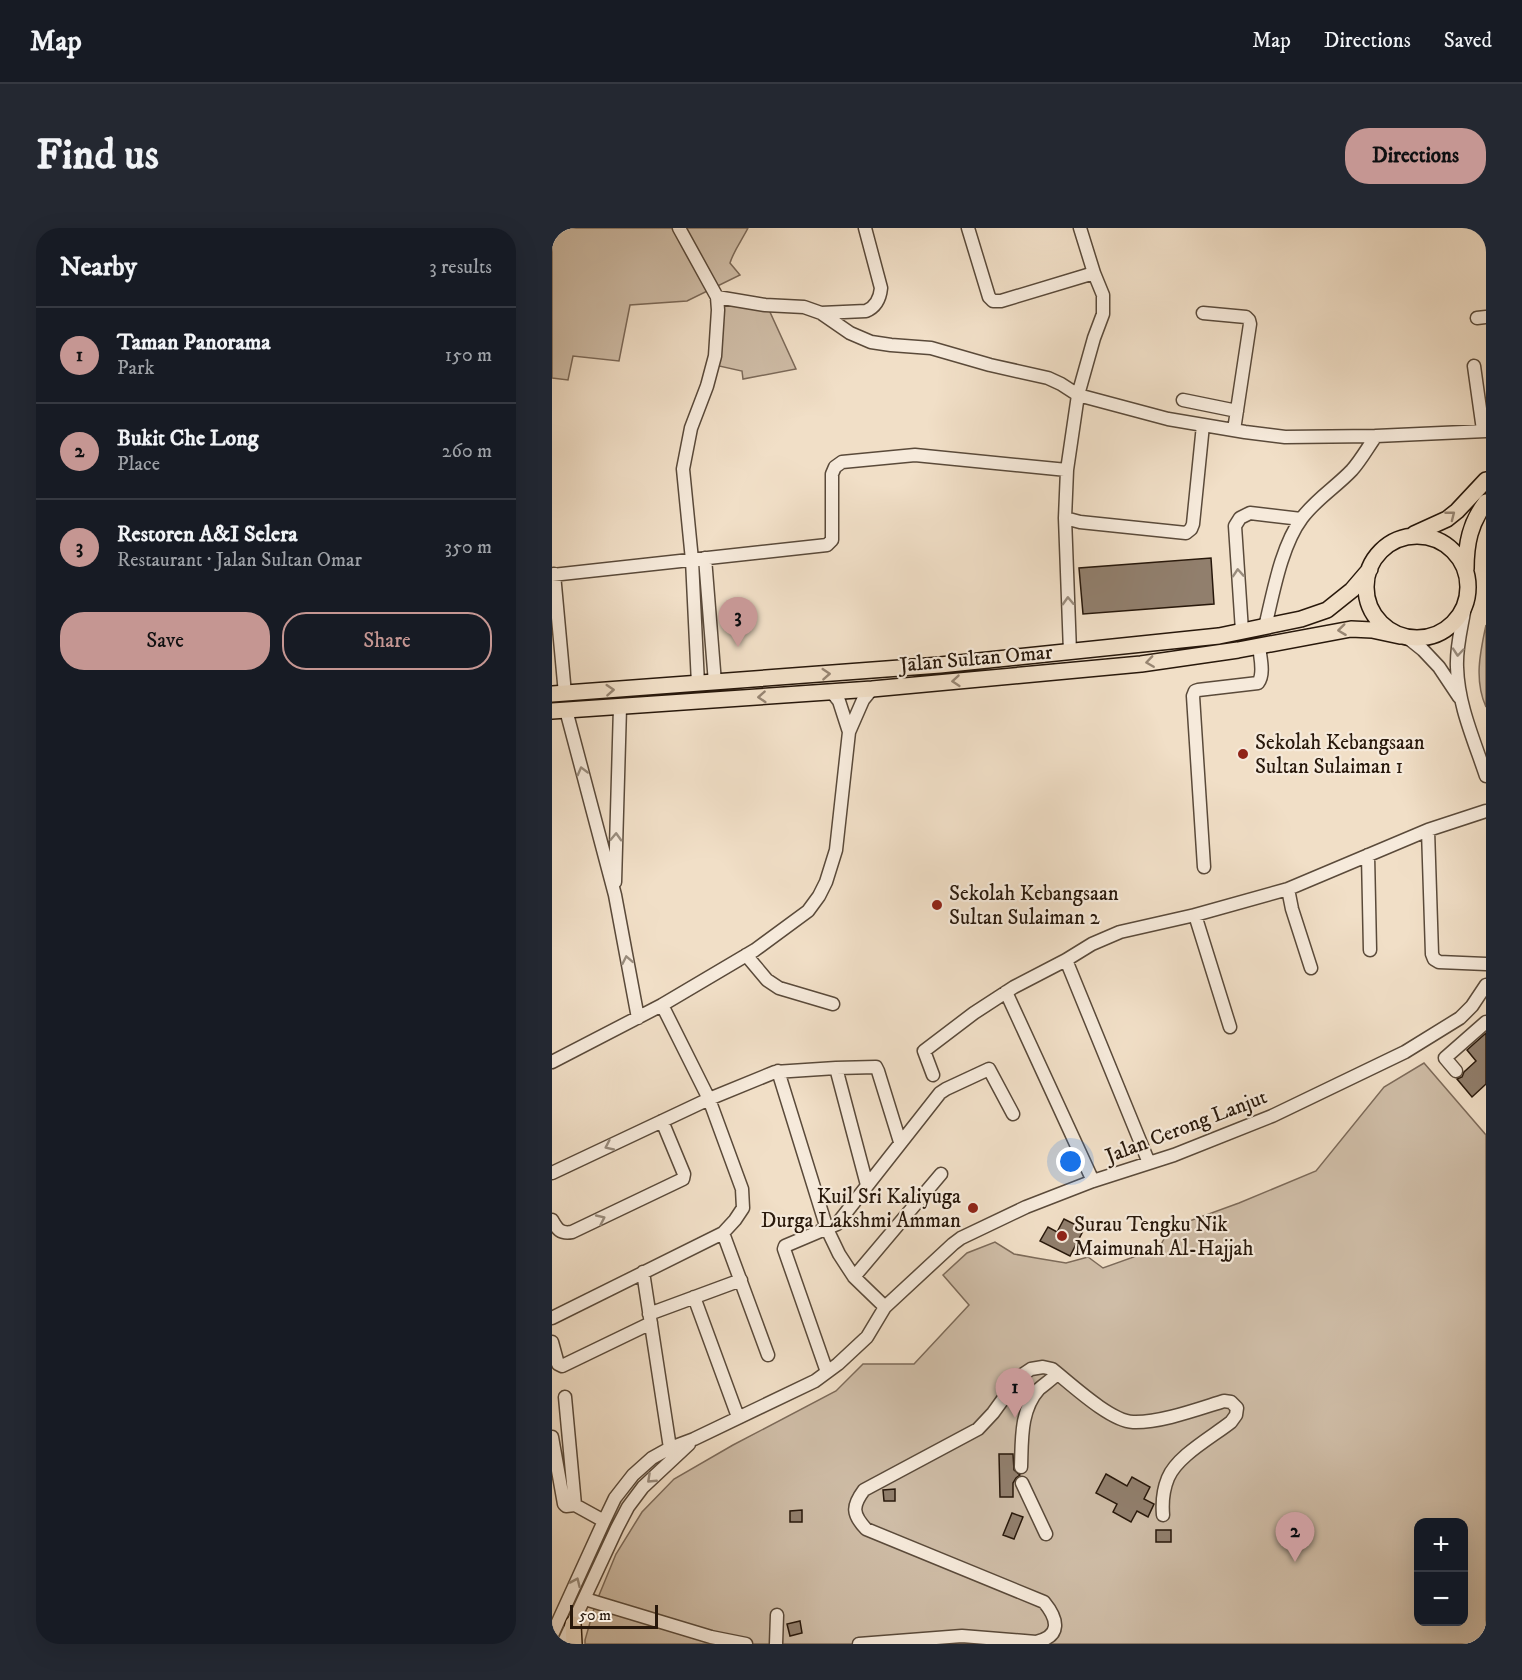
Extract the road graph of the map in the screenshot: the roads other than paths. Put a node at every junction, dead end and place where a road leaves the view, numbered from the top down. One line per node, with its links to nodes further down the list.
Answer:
1 (679, 228): 6 (street)
2 (865, 228): 7 (street)
3 (968, 228): 5 (street)
4 (1080, 228): 5 (street)
5 (1094, 273): 10 (street)
6 (717, 297): 7 (street); 24 (street)
7 (822, 312): 10 (street)
8 (1203, 313): 12 (street)
9 (1474, 366): 15 (street)
10 (1078, 395): 13 (street); 17 (street)
11 (1183, 400): 12 (street)
12 (1237, 411): 14 (street)
13 (1203, 425): 14 (street); 20 (street)
14 (1234, 430): 16 (street)
15 (1484, 430): 16 (street)
16 (1376, 436): 21 (street)
17 (1067, 470): 20 (street); 23 (street)
18 (1486, 480): 22 (main road, one-way to 18)
19 (1486, 502): 26 (main road)
20 (1065, 518): 34 (street, one-way to 20)
21 (1301, 519): 29 (street); 31 (street, one-way to 21)
22 (1408, 537): 25 (main road); 26 (main road)
23 (705, 558): 24 (street); 35 (street)
24 (692, 560): 27 (street); 36 (street)
25 (1370, 569): 29 (main road); 32 (main road)
26 (1466, 571): 28 (main road)
27 (553, 574): 30 (street)
28 (1465, 606): 32 (main road); 40 (street, one-way to 40)
29 (1265, 627): 31 (main road)
30 (556, 628): 39 (street)
31 (1242, 631): 34 (main road)
32 (1404, 637): 33 (main road, Jalan Sultan Omar, one-way to 33); 40 (street)
33 (1259, 646): 37 (main road, Jalan Sultan Omar, one-way to 37); 48 (street)
34 (1070, 652): 35 (main road, one-way to 34)
35 (715, 682): 36 (main road)
36 (698, 684): 39 (main road, one-way to 36)
37 (872, 689): 38 (main road, Jalan Sultan Omar); 43 (street)
38 (831, 691): 41 (main road, Jalan Sultan Omar, one-way to 41); 43 (street)
39 (559, 694)
40 (1459, 698): 44 (street)
41 (620, 707): 42 (main road, Jalan Sultan Omar); 50 (street, one-way to 41)
42 (559, 711): 50 (street, one-way to 42)
43 (849, 732): 53 (street)
44 (1486, 776)
45 (1486, 811): 46 (street)
46 (1428, 830): 47 (street); 55 (street)
47 (1368, 855): 49 (street); 52 (street)
48 (1204, 867)
49 (1288, 889): 51 (street); 56 (street)
50 (615, 895): 61 (street, one-way to 50)
51 (1195, 915): 54 (street); 63 (street)
52 (1370, 950)
53 (746, 955): 59 (street); 60 (street)
54 (1066, 960): 58 (street); 73 (street)
55 (1486, 963)
56 (1311, 968)
57 (1486, 985): 73 (street, Jalan Cerong Lanjut)
58 (1006, 992): 68 (street); 76 (street)
59 (833, 1004)
60 (662, 1005): 61 (street); 69 (street)
61 (638, 1018): 64 (street)
62 (1486, 1022): 67 (street)
63 (1230, 1027)
64 (552, 1062)
65 (836, 1068): 66 (street); 72 (street); 77 (street)
66 (778, 1071): 69 (street); 79 (street)
67 (1456, 1071)
68 (933, 1075)
69 (709, 1099): 71 (street); 80 (street)
70 (1013, 1114): 72 (street)
71 (662, 1121): 74 (street, one-way to 74); 78 (street, one-way to 71)
72 (900, 1142): 77 (street)
73 (1149, 1163): 76 (street, Jalan Cerong Lanjut)
74 (552, 1173)
75 (941, 1174): 82 (street)
76 (1093, 1181): 85 (street, Jalan Cerong Lanjut)
77 (867, 1185): 79 (street)
78 (552, 1220)
79 (826, 1229): 82 (street); 90 (street)
80 (723, 1233): 81 (street); 83 (street)
81 (643, 1272): 86 (street); 87 (street)
82 (854, 1277): 85 (street)
83 (741, 1280): 84 (street); 89 (street)
84 (694, 1297): 87 (street); 93 (street)
85 (885, 1307): 90 (street, Jalan Cerong Lanjut)
86 (552, 1318)
87 (650, 1318): 88 (street); 96 (street)
88 (552, 1342)
89 (768, 1354)
90 (827, 1372): 93 (street, Jalan Cerong Lanjut)
91 (1058, 1374): 97 (street); 100 (street); 111 (street)
92 (565, 1397): 99 (street)
93 (738, 1417): 95 (street, Jalan Cerong Lanjut)
94 (552, 1437): 99 (street)
95 (694, 1439): 96 (street, Jalan Cerong Lanjut); 103 (street, Jalan Cerong Lanjut, one-way to 103)
96 (670, 1448): 101 (street, Jalan Cerong Lanjut)
97 (1022, 1467)
98 (1022, 1483): 102 (street)
99 (575, 1505): 101 (street)
100 (1163, 1515)
101 (604, 1521): 106 (street, Jalan Cerong Lanjut, one-way to 101)
102 (1046, 1534)
103 (585, 1599): 105 (street, Jalan Cerong Lanjut); 109 (street)
104 (777, 1616): 110 (street)
105 (573, 1624): 107 (street, Jalan Cerong Lanjut); 108 (main road)
106 (552, 1635)
107 (563, 1644)
108 (574, 1644)
109 (746, 1644)
110 (776, 1644)
111 (859, 1644)

